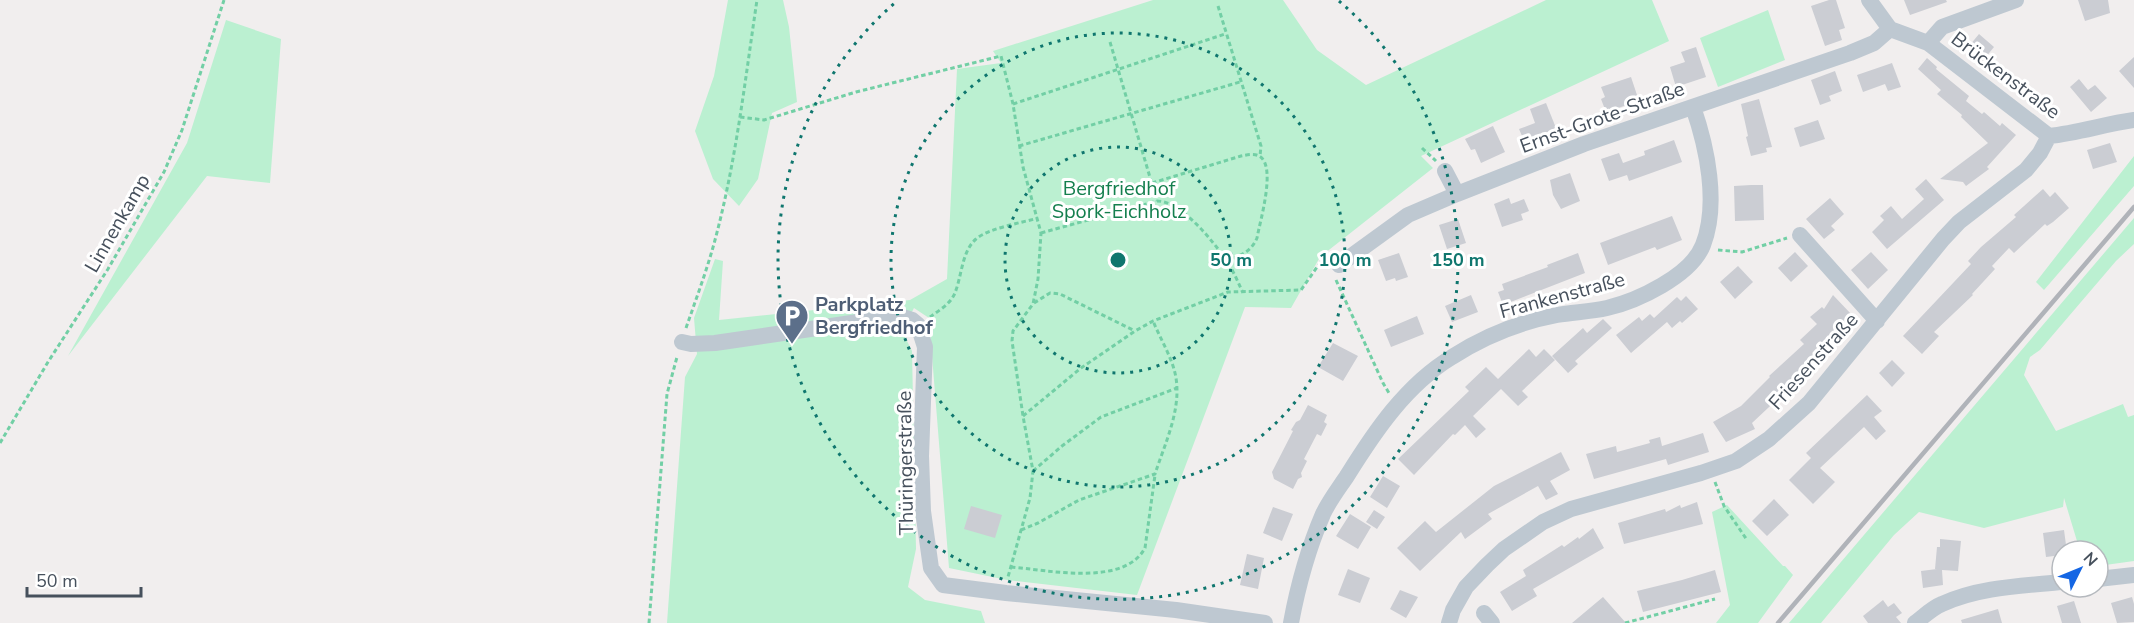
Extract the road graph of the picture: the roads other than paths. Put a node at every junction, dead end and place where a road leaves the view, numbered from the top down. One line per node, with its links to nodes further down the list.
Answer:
1 (1869, 0): 3 (street)
2 (2016, 0): 4 (street)
3 (1890, 29): 4 (street, Brückenstraße); 5 (street, Ernst-Grote-Straße)
4 (1928, 43): 7 (street, Brückenstraße)
5 (1693, 107): 9 (street, Ernst-Grote-Straße); 18 (street, Frankenstraße)
6 (2134, 120): 7 (street, Brückenstraße)
7 (2049, 136): 12 (street, Friesenstraße)
8 (1445, 171): 9 (street)
9 (1457, 194): 11 (street, Ernst-Grote-Straße)
10 (1795, 236): 12 (street)
11 (1340, 264)
12 (1876, 321): 19 (street, Friesenstraße)
13 (681, 342): 17 (street, Thüringerstraße)
14 (2134, 575): 15 (street)
15 (2110, 578)
16 (2050, 583): 20 (street)
17 (1265, 623)
18 (1291, 623)
19 (1449, 623)
20 (1915, 623)

